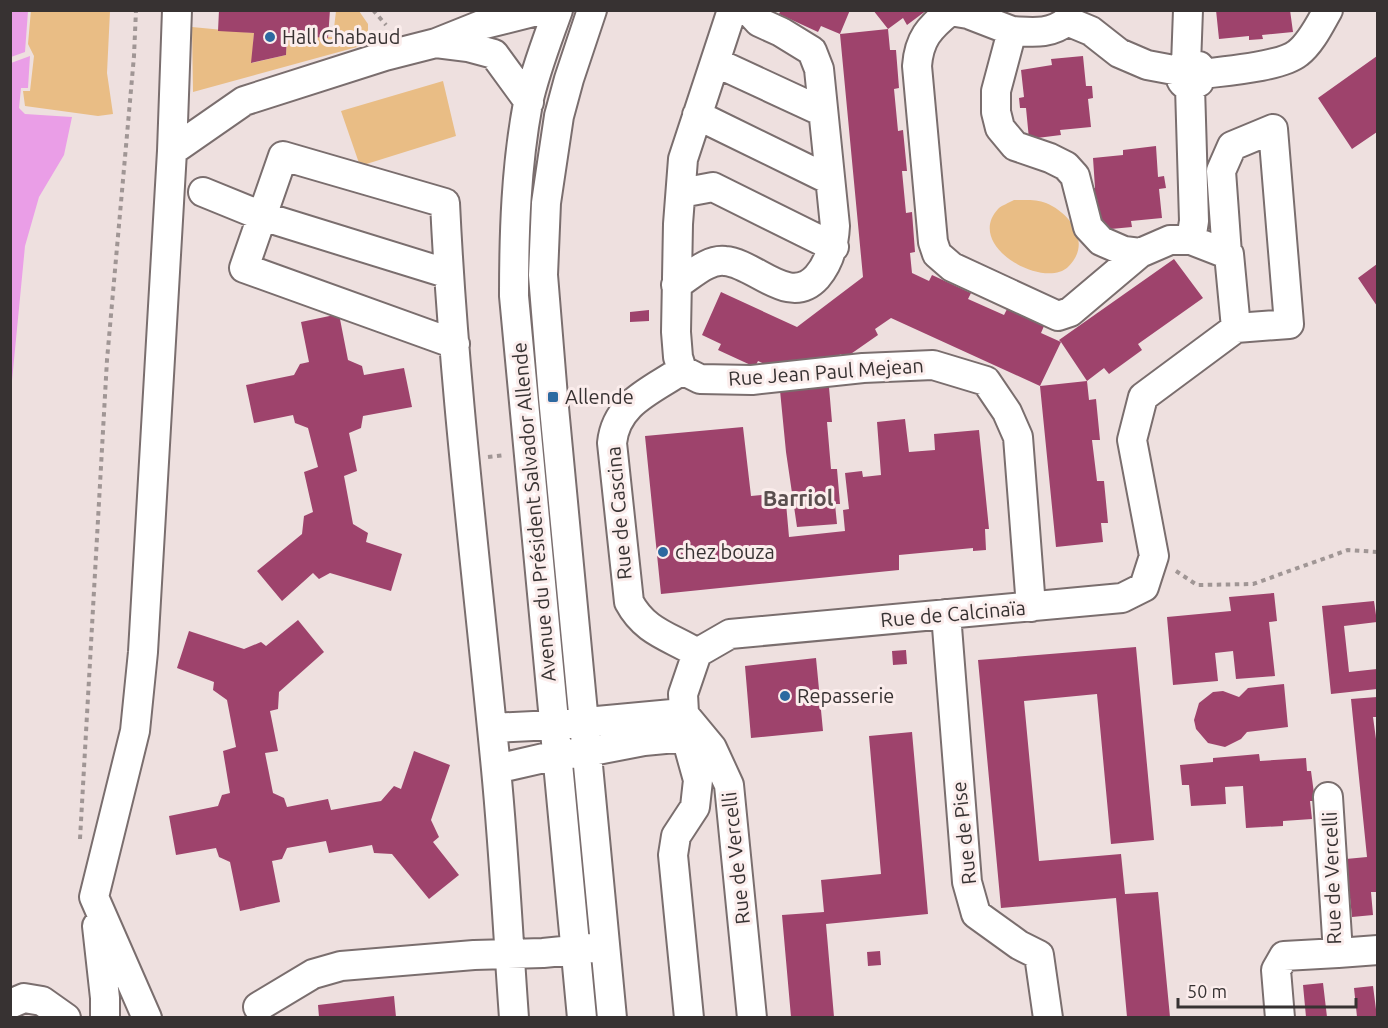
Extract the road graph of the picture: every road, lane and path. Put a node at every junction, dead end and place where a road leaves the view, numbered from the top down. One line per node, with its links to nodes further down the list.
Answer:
1 (136, 10): 52 (path)
2 (177, 10): 23 (street)
3 (373, 10): 12 (path)
4 (541, 10): 14 (street)
5 (559, 10): 15 (street); 16 (street, Avenue du Président Salvador Allende)
6 (592, 10): 15 (street)
7 (732, 10): 18 (street)
8 (747, 10): 21 (street)
9 (1188, 10): 19 (street)
10 (1328, 10): 19 (street)
11 (1069, 16): 13 (street); 19 (street)
12 (386, 25)
13 (1012, 31): 30 (street); 30 (street)
14 (436, 43): 17 (street); 23 (street)
15 (580, 43): 16 (street); 44 (street)
16 (543, 51): 17 (street); 20 (street, Avenue du Président Salvador Allende)
17 (494, 54): 20 (street)
18 (715, 62): 21 (street); 22 (street)
19 (1189, 74): 28 (street)
20 (528, 102): 46 (street, Avenue du Président Salvador Allende)
21 (823, 112): 24 (street)
22 (698, 115): 24 (street); 26 (street)
23 (172, 151): 53 (street)
24 (830, 180): 29 (street)
25 (203, 192): 27 (street)
26 (681, 193): 29 (street); 33 (street)
27 (262, 216): 32 (street); 32 (street); 35 (street)
28 (1191, 240): 30 (street); 31 (street)
29 (834, 247): 33 (street)
30 (1140, 253)
31 (1227, 254): 34 (street); 34 (street)
32 (449, 274): 35 (street)
33 (676, 285): 36 (street)
34 (1236, 328): 40 (street)
35 (455, 344): 47 (street)
36 (682, 370): 41 (street, Rue Jean Paul Mejean); 43 (street, Rue de Cascina)
37 (512, 454): 38 (path)
38 (485, 457)
39 (1377, 552): 40 (path)
40 (1154, 556): 41 (street, Rue de Calcinaïa)
41 (1031, 607): 42 (street, Rue de Calcinaïa)
42 (946, 615): 43 (street, Rue de Calcinaïa); 69 (street, Rue de Pise)
43 (697, 653): 45 (street, Rue de Vercelli)
44 (584, 723): 45 (street); 46 (street); 48 (street)
45 (684, 725): 48 (street); 67 (street, Rue de Vercelli); 68 (street, Rue de Vercelli)
46 (554, 726): 47 (street); 49 (street, Avenue du Président Salvador Allende)
47 (492, 728): 50 (street)
48 (587, 752): 49 (street); 54 (street)
49 (557, 755): 50 (street); 55 (street, Avenue du Président Salvador Allende)
50 (496, 769): 58 (street)
51 (1328, 797): 57 (street, Rue de Vercelli)
52 (80, 845)
53 (94, 897): 62 (street); 63 (street)
54 (606, 946): 55 (street); 66 (street)
55 (576, 949): 58 (street); 65 (street, Avenue du Président Salvador Allende)
56 (1377, 950): 57 (street)
57 (1338, 953): 70 (street, Rue de Vercelli)
58 (510, 954): 60 (street); 64 (street)
59 (10, 1004): 61 (street)
60 (258, 1007)
61 (66, 1017)
62 (105, 1017)
63 (147, 1017)
64 (514, 1017)
65 (582, 1017)
66 (612, 1017)
67 (689, 1017)
68 (752, 1017)
69 (1048, 1017)
70 (1280, 1017)

